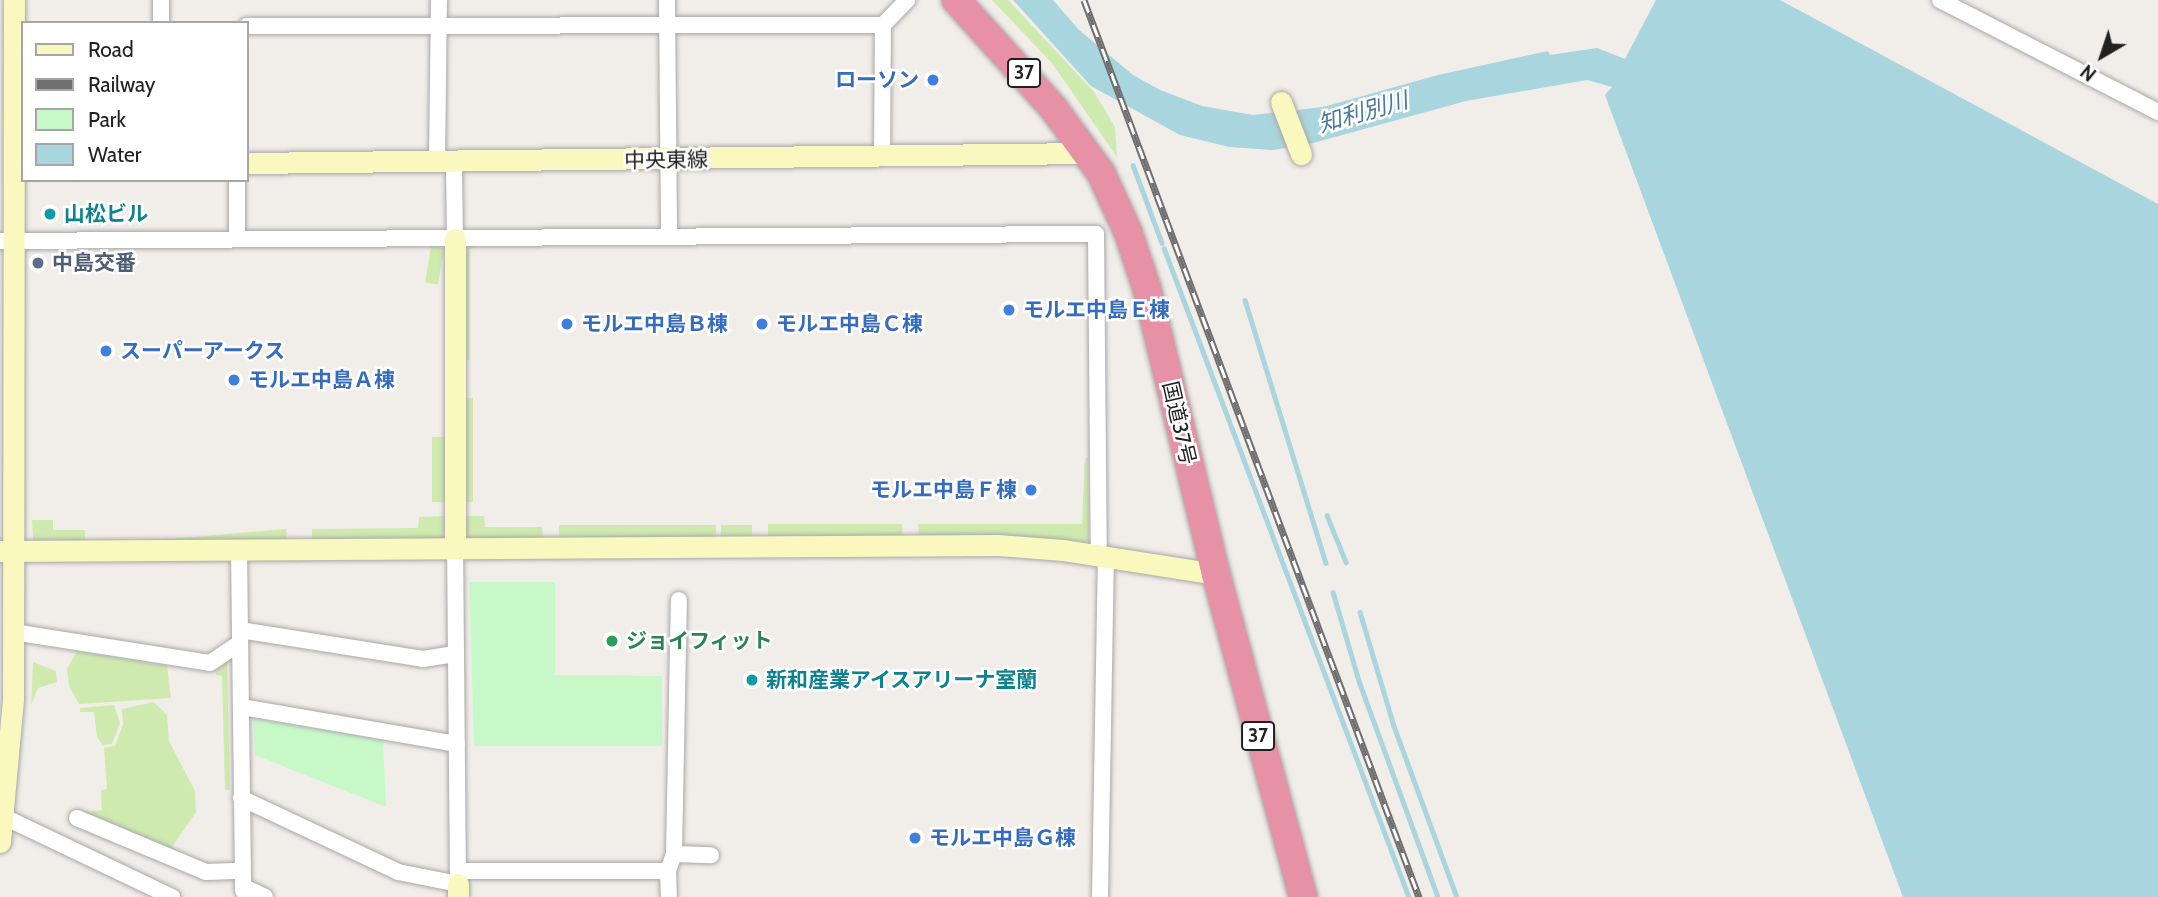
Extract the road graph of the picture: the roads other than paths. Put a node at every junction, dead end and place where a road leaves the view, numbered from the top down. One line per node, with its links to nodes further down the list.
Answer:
1 (14, 0): 13 (street)
2 (161, 0): 8 (street)
3 (439, 0): 9 (street)
4 (667, 0): 10 (street)
5 (907, 0): 11 (street)
6 (956, 0): 16 (highway, 国道37号 / 37)
7 (1940, 0): 15 (street)
8 (160, 21)
9 (439, 25): 10 (street); 12 (street); 20 (street)
10 (667, 25): 11 (street); 19 (street)
11 (883, 25): 18 (street)
12 (248, 26)
13 (12, 29): 21 (street)
14 (1281, 102): 17 (street)
15 (2158, 112)
16 (1085, 153): 18 (street, 中央東線); 34 (highway, 国道37号 / 37)
17 (1301, 154)
18 (882, 157): 19 (street, 中央東線)
19 (665, 160): 20 (street, 中央東線); 24 (street)
20 (445, 162): 22 (street, 中央東線); 26 (street)
21 (12, 163): 27 (street)
22 (248, 163)
23 (237, 182): 25 (street)
24 (668, 236): 26 (street); 33 (street)
25 (237, 239): 26 (street); 27 (street)
26 (455, 239): 30 (street)
27 (6, 241): 28 (street)
28 (6, 370): 29 (street)
29 (6, 480): 31 (street)
30 (456, 548): 32 (street); 33 (street); 38 (street)
31 (6, 551): 32 (street); 36 (street)
32 (239, 551): 37 (street)
33 (1103, 556): 34 (street); 55 (street)
34 (1216, 574): 56 (highway, 国道37号 / 37)
35 (679, 600): 47 (street)
36 (13, 632): 37 (street); 39 (street)
37 (240, 637): 38 (street); 41 (street)
38 (455, 654): 42 (street)
39 (6, 663): 40 (street)
40 (6, 699): 44 (street)
41 (242, 707): 42 (street); 43 (street)
42 (457, 744): 51 (street)
43 (241, 798): 49 (street); 51 (street)
44 (2, 817): 46 (street); 52 (street)
45 (77, 818): 49 (street)
46 (0, 842)
47 (674, 854): 48 (street); 50 (street)
48 (711, 855)
49 (240, 871): 53 (street)
50 (668, 871): 51 (street); 54 (street)
51 (458, 884)
52 (173, 897)
53 (265, 897)
54 (669, 897)
55 (1100, 897)
56 (1303, 897)

